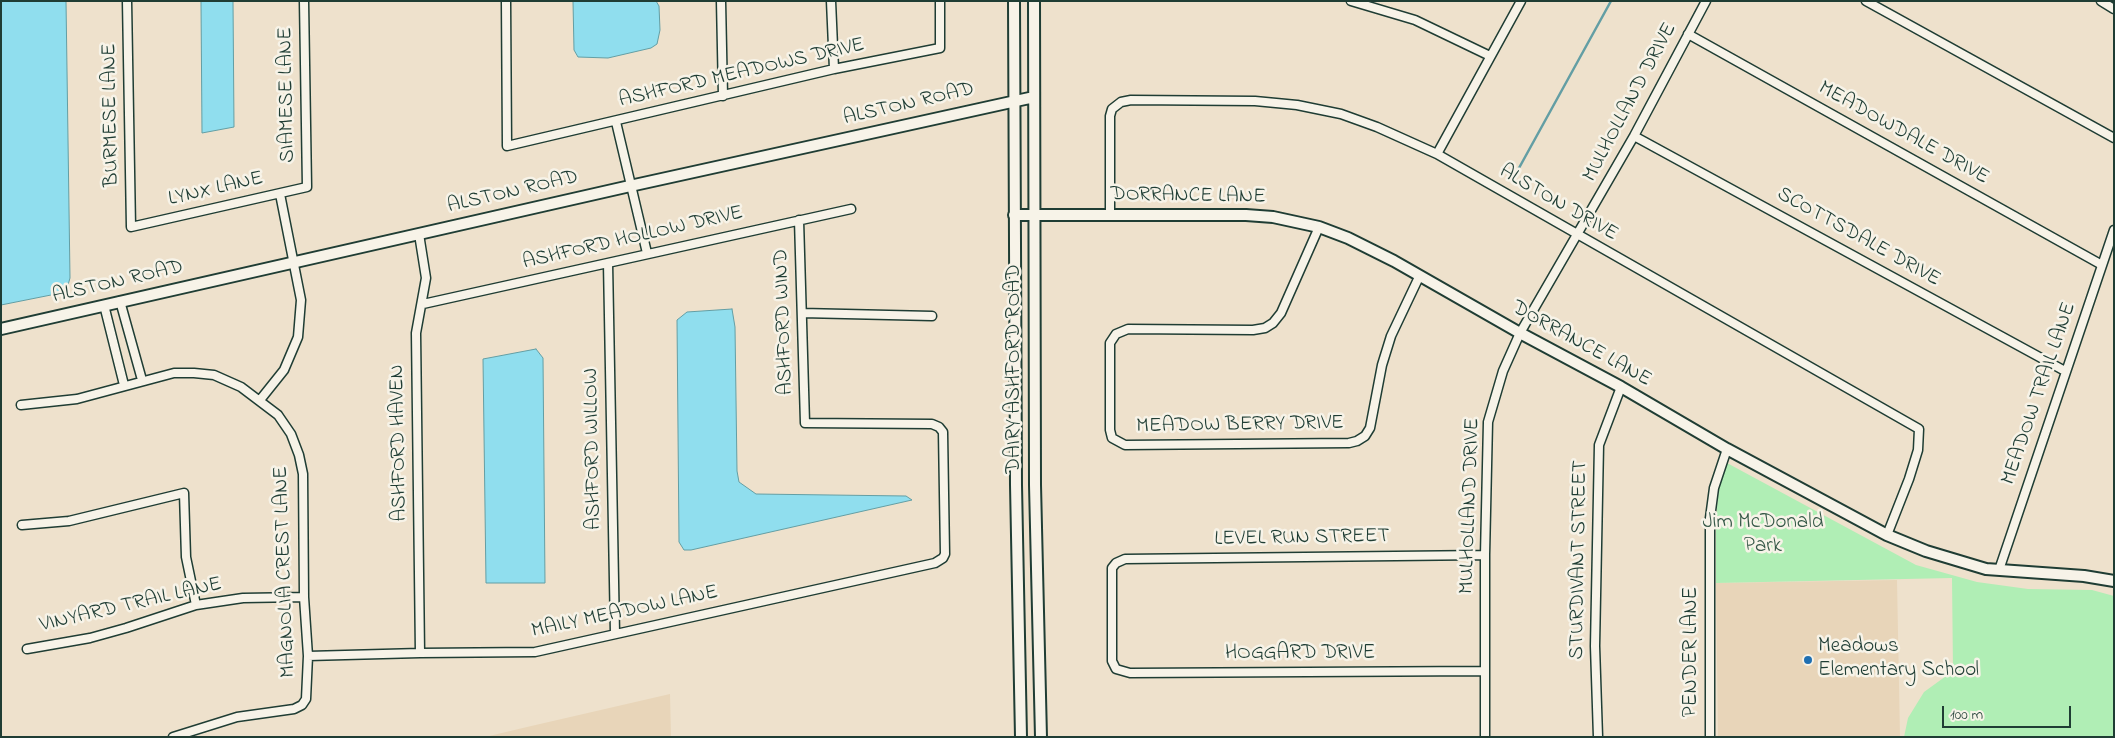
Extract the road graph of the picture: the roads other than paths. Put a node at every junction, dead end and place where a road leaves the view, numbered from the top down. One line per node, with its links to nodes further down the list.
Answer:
1 (127, 1): 33 (street, BURMESE LANE)
2 (304, 1): 26 (street, SIAMESE LANE)
3 (506, 1): 21 (street, ASHFORD MEADOWS DRIVE)
4 (721, 1): 18 (street)
5 (831, 1): 17 (street)
6 (940, 1): 17 (street, ASHFORD MEADOWS DRIVE)
7 (1014, 1): 20 (street, DAIRY ASHFORD ROAD)
8 (1034, 1): 19 (street, DAIRY ASHFORD ROAD)
9 (1351, 1): 16 (street)
10 (1521, 1): 16 (street)
11 (1706, 1): 15 (street, MULHOLLAND DRIVE)
12 (1866, 1): 23 (street)
13 (2101, 1): 14 (street)
14 (2114, 9)
15 (1688, 34): 22 (street, MULHOLLAND DRIVE); 41 (street, MEADOWDALE DRIVE)
16 (1490, 56): 24 (street)
17 (834, 69): 18 (street, ASHFORD MEADOWS DRIVE)
18 (723, 96): 21 (street, ASHFORD MEADOWS DRIVE)
19 (1034, 97): 20 (street, ALSTON ROAD); 29 (street, DAIRY ASHFORD ROAD)
20 (1014, 101): 25 (street, ALSTON ROAD); 31 (street, DAIRY ASHFORD ROAD)
21 (616, 122): 25 (street)
22 (1634, 136): 37 (street, MULHOLLAND DRIVE); 50 (street, SCOTTSDALE DRIVE)
23 (2114, 138)
24 (1436, 154): 30 (street, ALSTON DRIVE); 37 (street, ALSTON DRIVE)
25 (630, 186): 36 (street, ALSTON ROAD); 38 (street)
26 (307, 188): 27 (street, LYNX LANE)
27 (280, 194): 33 (street, LYNX LANE); 39 (street)
28 (851, 209): 32 (street, ASHFORD HOLLOW DRIVE)
29 (1034, 214): 30 (street, DORRANCE LANE); 31 (street, DORRANCE LANE); 58 (street, DAIRY ASHFORD ROAD)
30 (1110, 214): 34 (street, DORRANCE LANE)
31 (1014, 215): 57 (street, DAIRY ASHFORD ROAD)
32 (799, 220): 38 (street, ASHFORD HOLLOW DRIVE); 46 (street, ASHFORD WIND)
33 (131, 227)
34 (1319, 227): 42 (street, DORRANCE LANE); 42 (street, MEADOW BERRY DRIVE)
35 (2114, 230): 41 (street, MEADOW TRAIL LANE)
36 (419, 234): 39 (street, ALSTON ROAD); 44 (street, ASHFORD HAVEN)
37 (1578, 236): 49 (street, MULHOLLAND DRIVE); 60 (street, ALSTON DRIVE)
38 (647, 253): 40 (street, ASHFORD HOLLOW DRIVE)
39 (293, 263): 43 (street, ALSTON ROAD); 54 (street)
40 (608, 263): 44 (street, ASHFORD HOLLOW DRIVE); 67 (street, ASHFORD WILLOW)
41 (2102, 265): 50 (street, MEADOW TRAIL LANE)
42 (1419, 277): 49 (street, DORRANCE LANE)
43 (120, 301): 45 (street, ALSTON ROAD); 51 (street)
44 (423, 304): 69 (street, ASHFORD HAVEN)
45 (104, 305): 48 (street, ALSTON ROAD); 52 (street)
46 (802, 313): 47 (street); 62 (street, ASHFORD WIND)
47 (932, 316)
48 (1, 328)
49 (1520, 333): 53 (street, DORRANCE LANE); 61 (street, MULHOLLAND DRIVE)
50 (2065, 371): 63 (street, MEADOW TRAIL LANE)
51 (142, 380): 52 (street, MAGNOLIA CREST LANE); 54 (street, MAGNOLIA CREST LANE)
52 (124, 385): 55 (street, MAGNOLIA CREST LANE)
53 (1622, 387): 56 (street, DORRANCE LANE); 77 (street, STURDIVANT STREET)
54 (260, 400): 65 (street, MAGNOLIA CREST LANE)
55 (21, 405)
56 (1727, 449): 60 (street, DORRANCE LANE); 78 (street, PENDER LANE)
57 (1016, 485): 58 (street); 74 (street, DAIRY ASHFORD ROAD)
58 (1035, 485): 75 (street, DAIRY ASHFORD ROAD)
59 (22, 525): 66 (street)
60 (1887, 534): 63 (street, DORRANCE LANE)
61 (1485, 555): 71 (street, LEVEL RUN STREET); 72 (street, MULHOLLAND DRIVE)
62 (943, 558): 67 (street, MAILY MEADOW LANE)
63 (2000, 570): 64 (street, DORRANCE LANE)
64 (2114, 581)
65 (304, 597): 66 (street, VINYARD TRAIL LANE); 70 (street, MAGNOLIA CREST LANE)
66 (196, 605): 68 (street, VINYARD TRAIL LANE)
67 (616, 634): 69 (street, MAILY MEADOW LANE)
68 (27, 649)
69 (420, 653): 70 (street, MAILY MEADOW LANE)
70 (308, 656): 73 (street, MAGNOLIA CREST LANE)
71 (1116, 670): 72 (street, HOGGARD DRIVE)
72 (1484, 671): 76 (street, MULHOLLAND DRIVE)
73 (173, 737)
74 (1021, 737)
75 (1041, 737)
76 (1485, 737)
77 (1598, 737)
78 (1710, 737)

